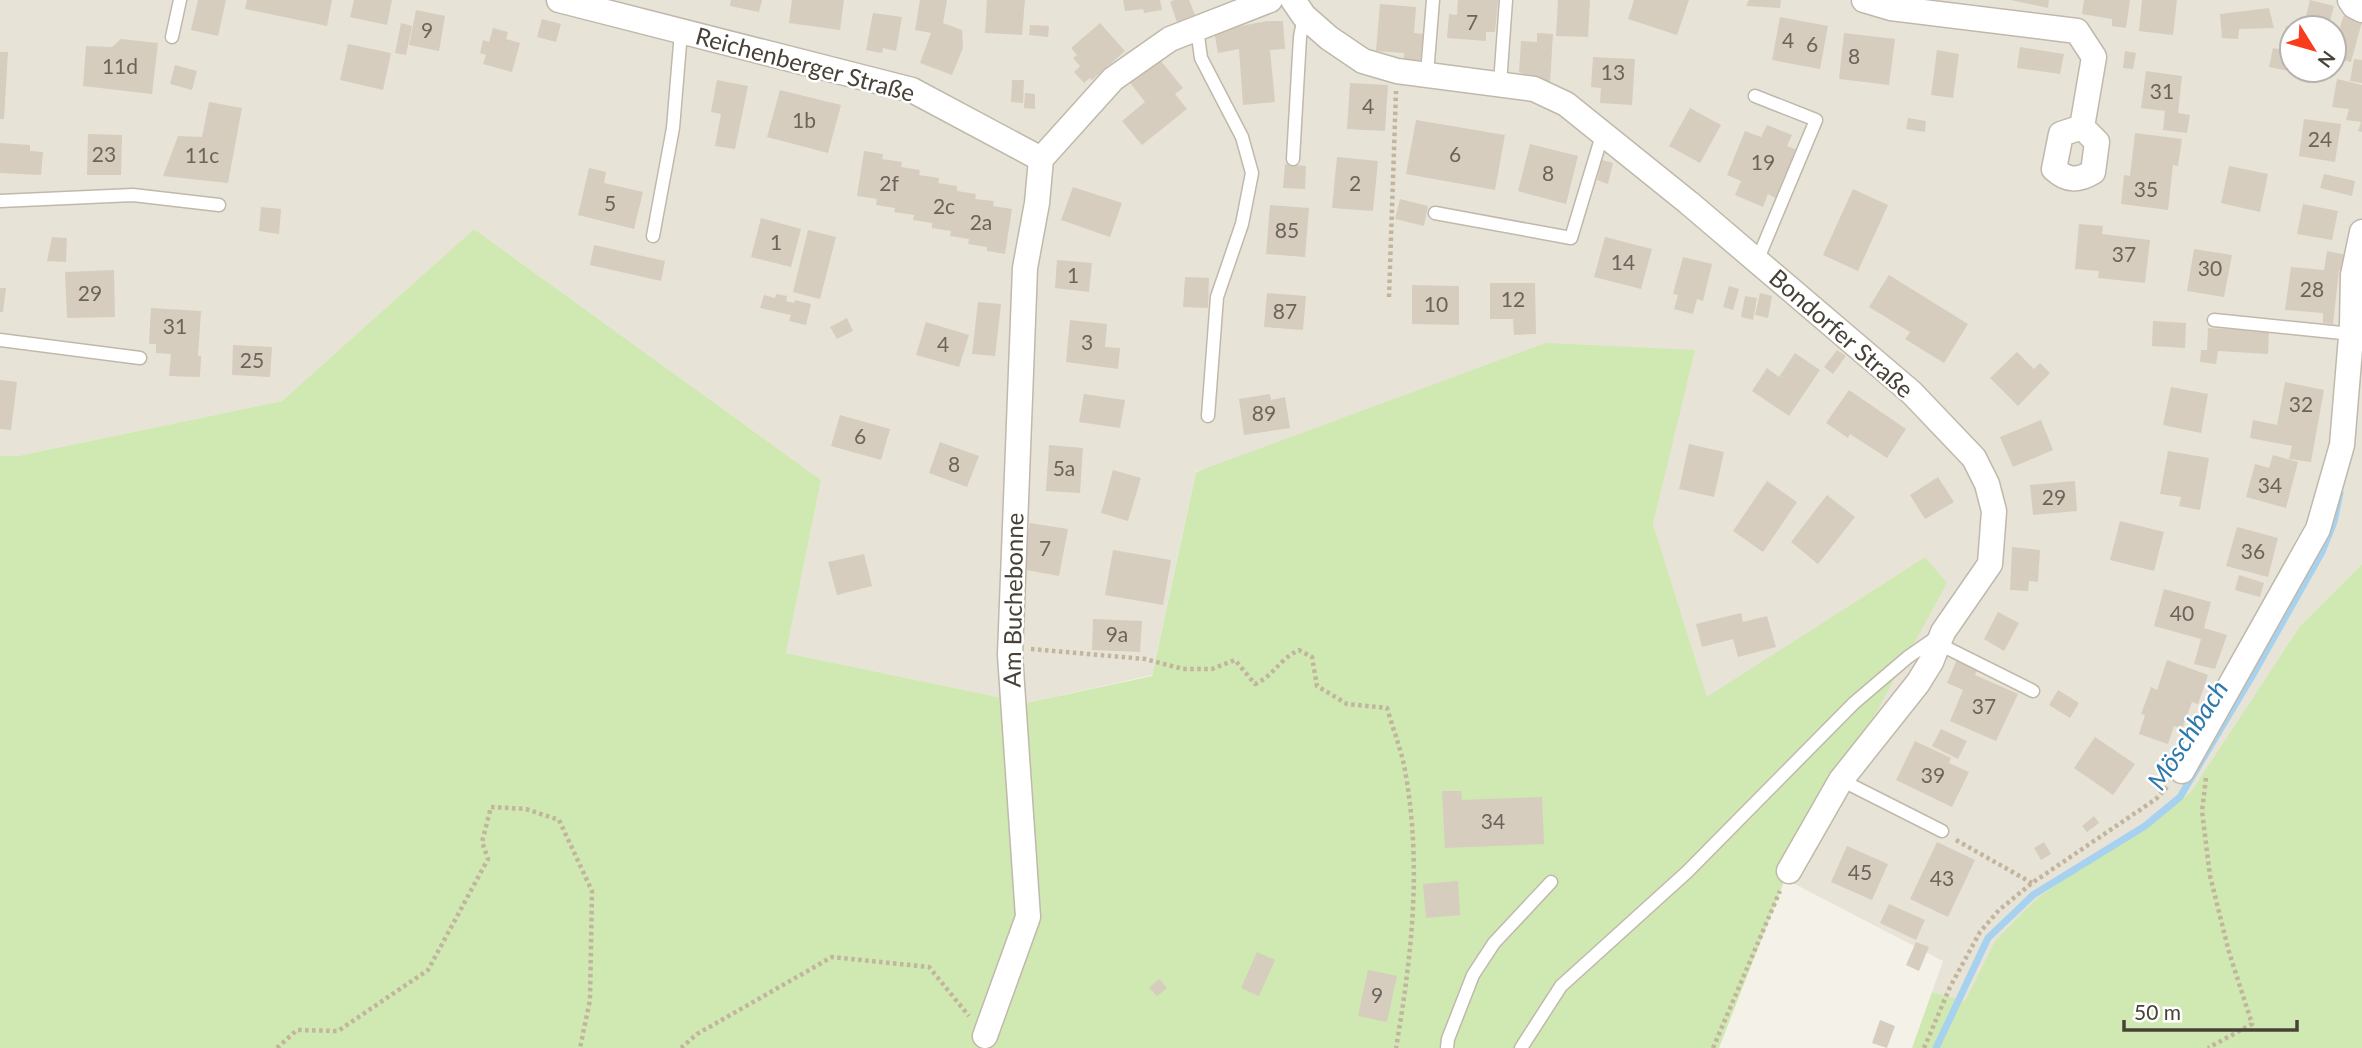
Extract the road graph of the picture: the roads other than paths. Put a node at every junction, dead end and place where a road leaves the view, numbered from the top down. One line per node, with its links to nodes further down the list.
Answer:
1 (180, 0): 12 (lane)
2 (559, 0): 11 (street, Reichenberger Straße)
3 (1270, 0): 10 (street)
4 (1433, 0): 13 (lane)
5 (1506, 0): 14 (lane)
6 (1864, 0): 16 (street)
7 (2350, 0): 9 (street)
8 (1299, 8): 13 (street, Bondorfer Straße); 19 (lane)
9 (2362, 10)
10 (1197, 29): 18 (street); 30 (lane)
11 (681, 32): 18 (street, Reichenberger Straße); 24 (lane)
12 (172, 37)
13 (1427, 74): 14 (street, Bondorfer Straße)
14 (1500, 84): 17 (street, Bondorfer Straße)
15 (1755, 96): 25 (lane)
16 (2082, 127)
17 (1603, 132): 22 (lane); 25 (street, Bondorfer Straße)
18 (1041, 159): 38 (street, Am Buchebonne)
19 (1293, 159)
20 (0, 201): 21 (lane)
21 (219, 205)
22 (1435, 213)
23 (2362, 232): 27 (street)
24 (653, 236)
25 (1757, 261): 31 (street, Bondorfer Straße)
26 (2214, 320): 27 (lane)
27 (2352, 334): 33 (street)
28 (0, 340): 29 (lane)
29 (140, 358)
30 (1208, 416)
31 (1940, 638): 32 (lane); 34 (street, Bondorfer Straße); 40 (lane)
32 (2033, 691)
33 (2194, 774)
34 (1841, 780): 35 (lane); 36 (street, Bondorfer Straße)
35 (1941, 831)
36 (1789, 872)
37 (1551, 881): 39 (lane)
38 (985, 1035)
39 (1447, 1048)
40 (1521, 1048)

